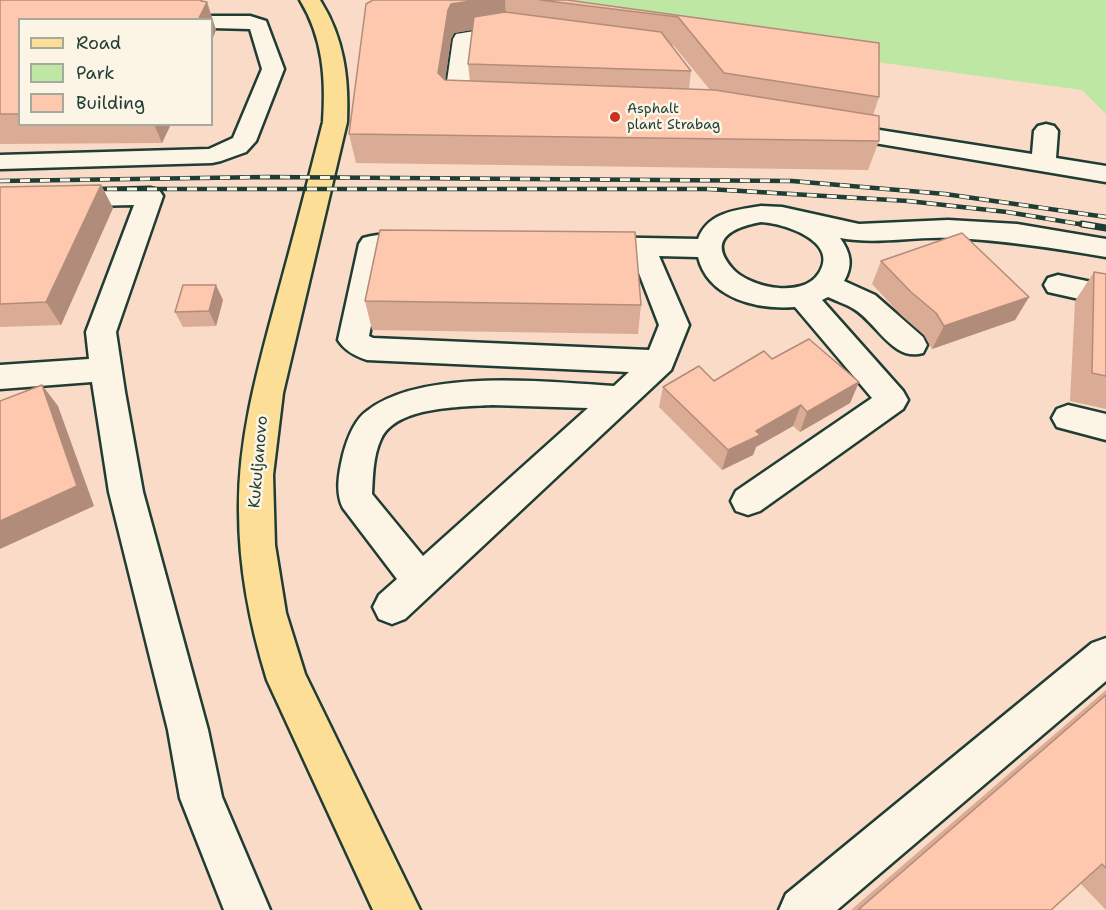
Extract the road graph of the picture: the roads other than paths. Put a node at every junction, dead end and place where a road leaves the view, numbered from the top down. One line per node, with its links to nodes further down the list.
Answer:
1 (310, 0): 33 (main road, Kukuljanovo)
2 (213, 22): 7 (street)
3 (540, 36): 4 (street)
4 (502, 103)
5 (813, 127): 8 (street)
6 (1046, 130): 8 (street)
7 (0, 162)
8 (1043, 164): 9 (street)
9 (1106, 174)
10 (0, 200): 23 (street)
11 (801, 221): 12 (street); 17 (street); 18 (street)
12 (883, 233): 16 (street); 18 (street)
13 (443, 245): 22 (street)
14 (572, 246): 15 (street)
15 (642, 247): 17 (street); 22 (street)
16 (1106, 248)
17 (709, 250): 18 (street)
18 (821, 284): 21 (street); 28 (street)
19 (1058, 285): 20 (street)
20 (1106, 295)
21 (912, 345)
22 (660, 362): 25 (street)
23 (106, 369): 24 (street); 32 (street)
24 (0, 377)
25 (619, 398): 29 (street); 29 (street)
26 (1068, 418): 27 (street)
27 (1106, 427)
28 (748, 501)
29 (421, 581): 30 (street)
30 (392, 607)
31 (1106, 656): 34 (street)
32 (247, 910)
33 (397, 910)
34 (802, 910)

